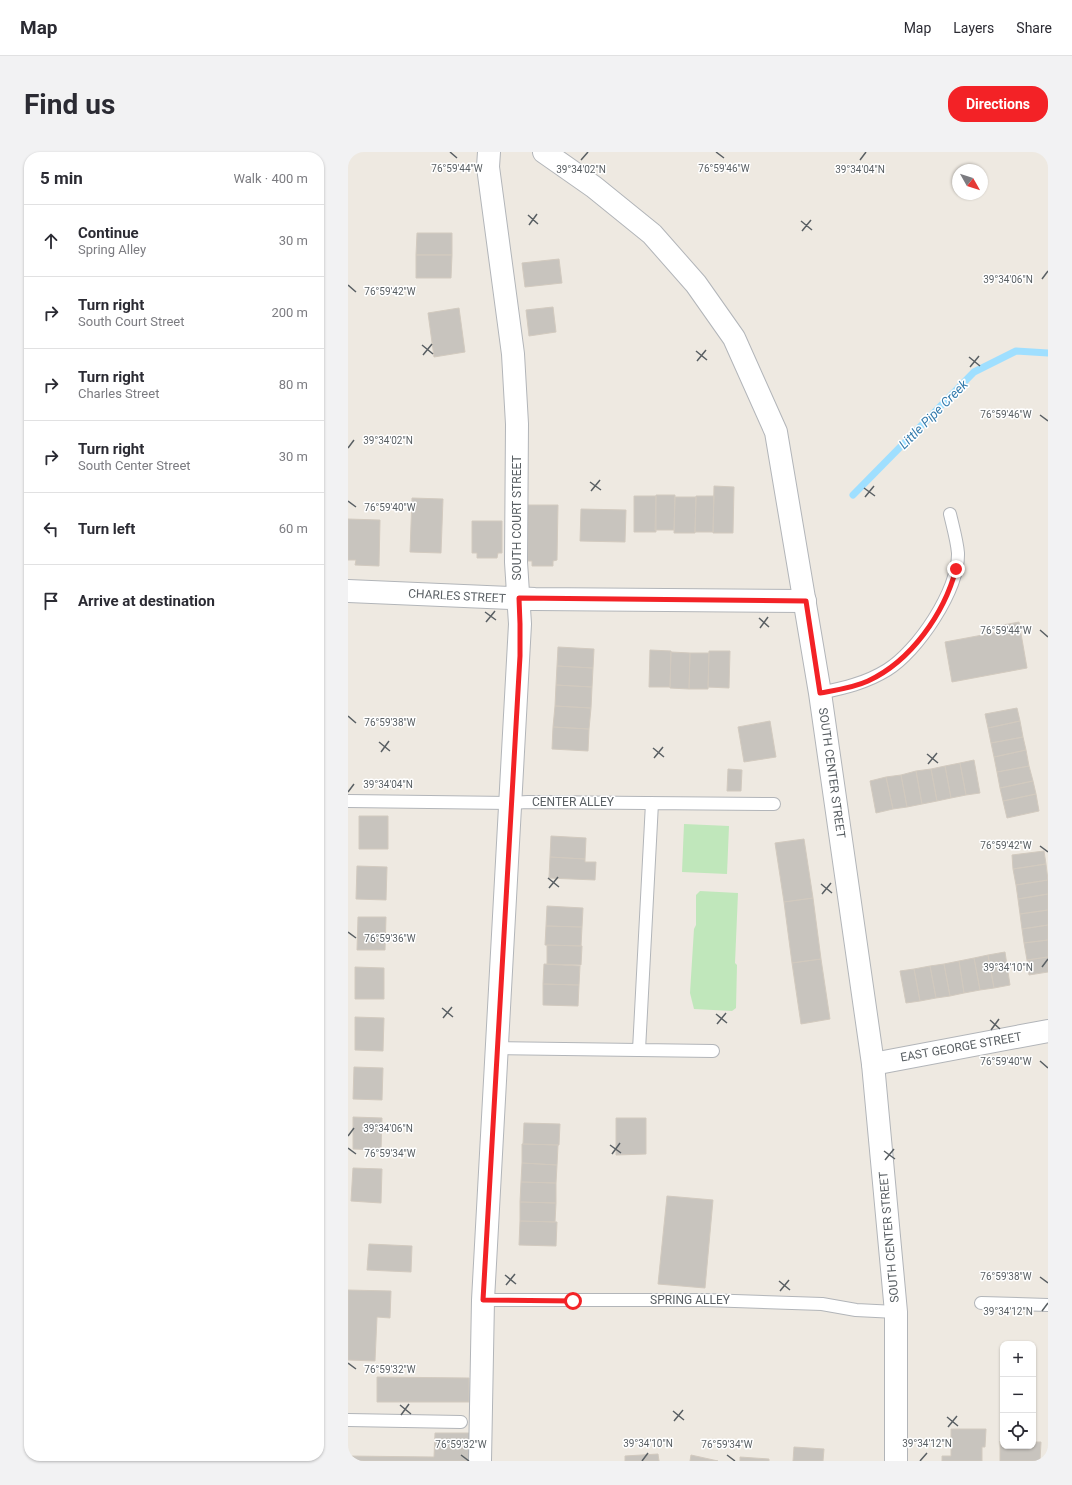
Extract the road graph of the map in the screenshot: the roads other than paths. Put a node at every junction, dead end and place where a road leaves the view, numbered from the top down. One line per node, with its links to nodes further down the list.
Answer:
1 (489, 152): 5 (street, SOUTH COURT STREET)
2 (544, 152): 6 (street, SOUTH CENTER STREET)
3 (950, 514): 7 (lane)
4 (348, 591): 5 (street, CHARLES STREET)
5 (519, 598): 6 (street, CHARLES STREET); 9 (street, SOUTH COURT STREET)
6 (806, 601): 7 (street, SOUTH CENTER STREET)
7 (820, 693): 16 (street, SOUTH CENTER STREET)
8 (348, 801): 9 (lane, CENTER ALLEY)
9 (510, 803): 10 (lane, CENTER ALLEY); 13 (street, SOUTH COURT STREET)
10 (652, 803): 11 (lane, CENTER ALLEY); 14 (lane)
11 (774, 804)
12 (1048, 1031): 16 (street, EAST GEORGE STREET)
13 (497, 1048): 14 (lane); 17 (street, SOUTH COURT STREET)
14 (639, 1050): 15 (lane)
15 (713, 1051)
16 (873, 1064): 20 (street, SOUTH CENTER STREET)
17 (483, 1300): 20 (lane, SPRING ALLEY); 23 (street, SOUTH COURT STREET)
18 (981, 1303): 19 (lane)
19 (1048, 1305)
20 (896, 1312): 24 (street, SOUTH CENTER STREET)
21 (348, 1420): 22 (lane)
22 (462, 1422)
23 (480, 1461)
24 (896, 1461)

